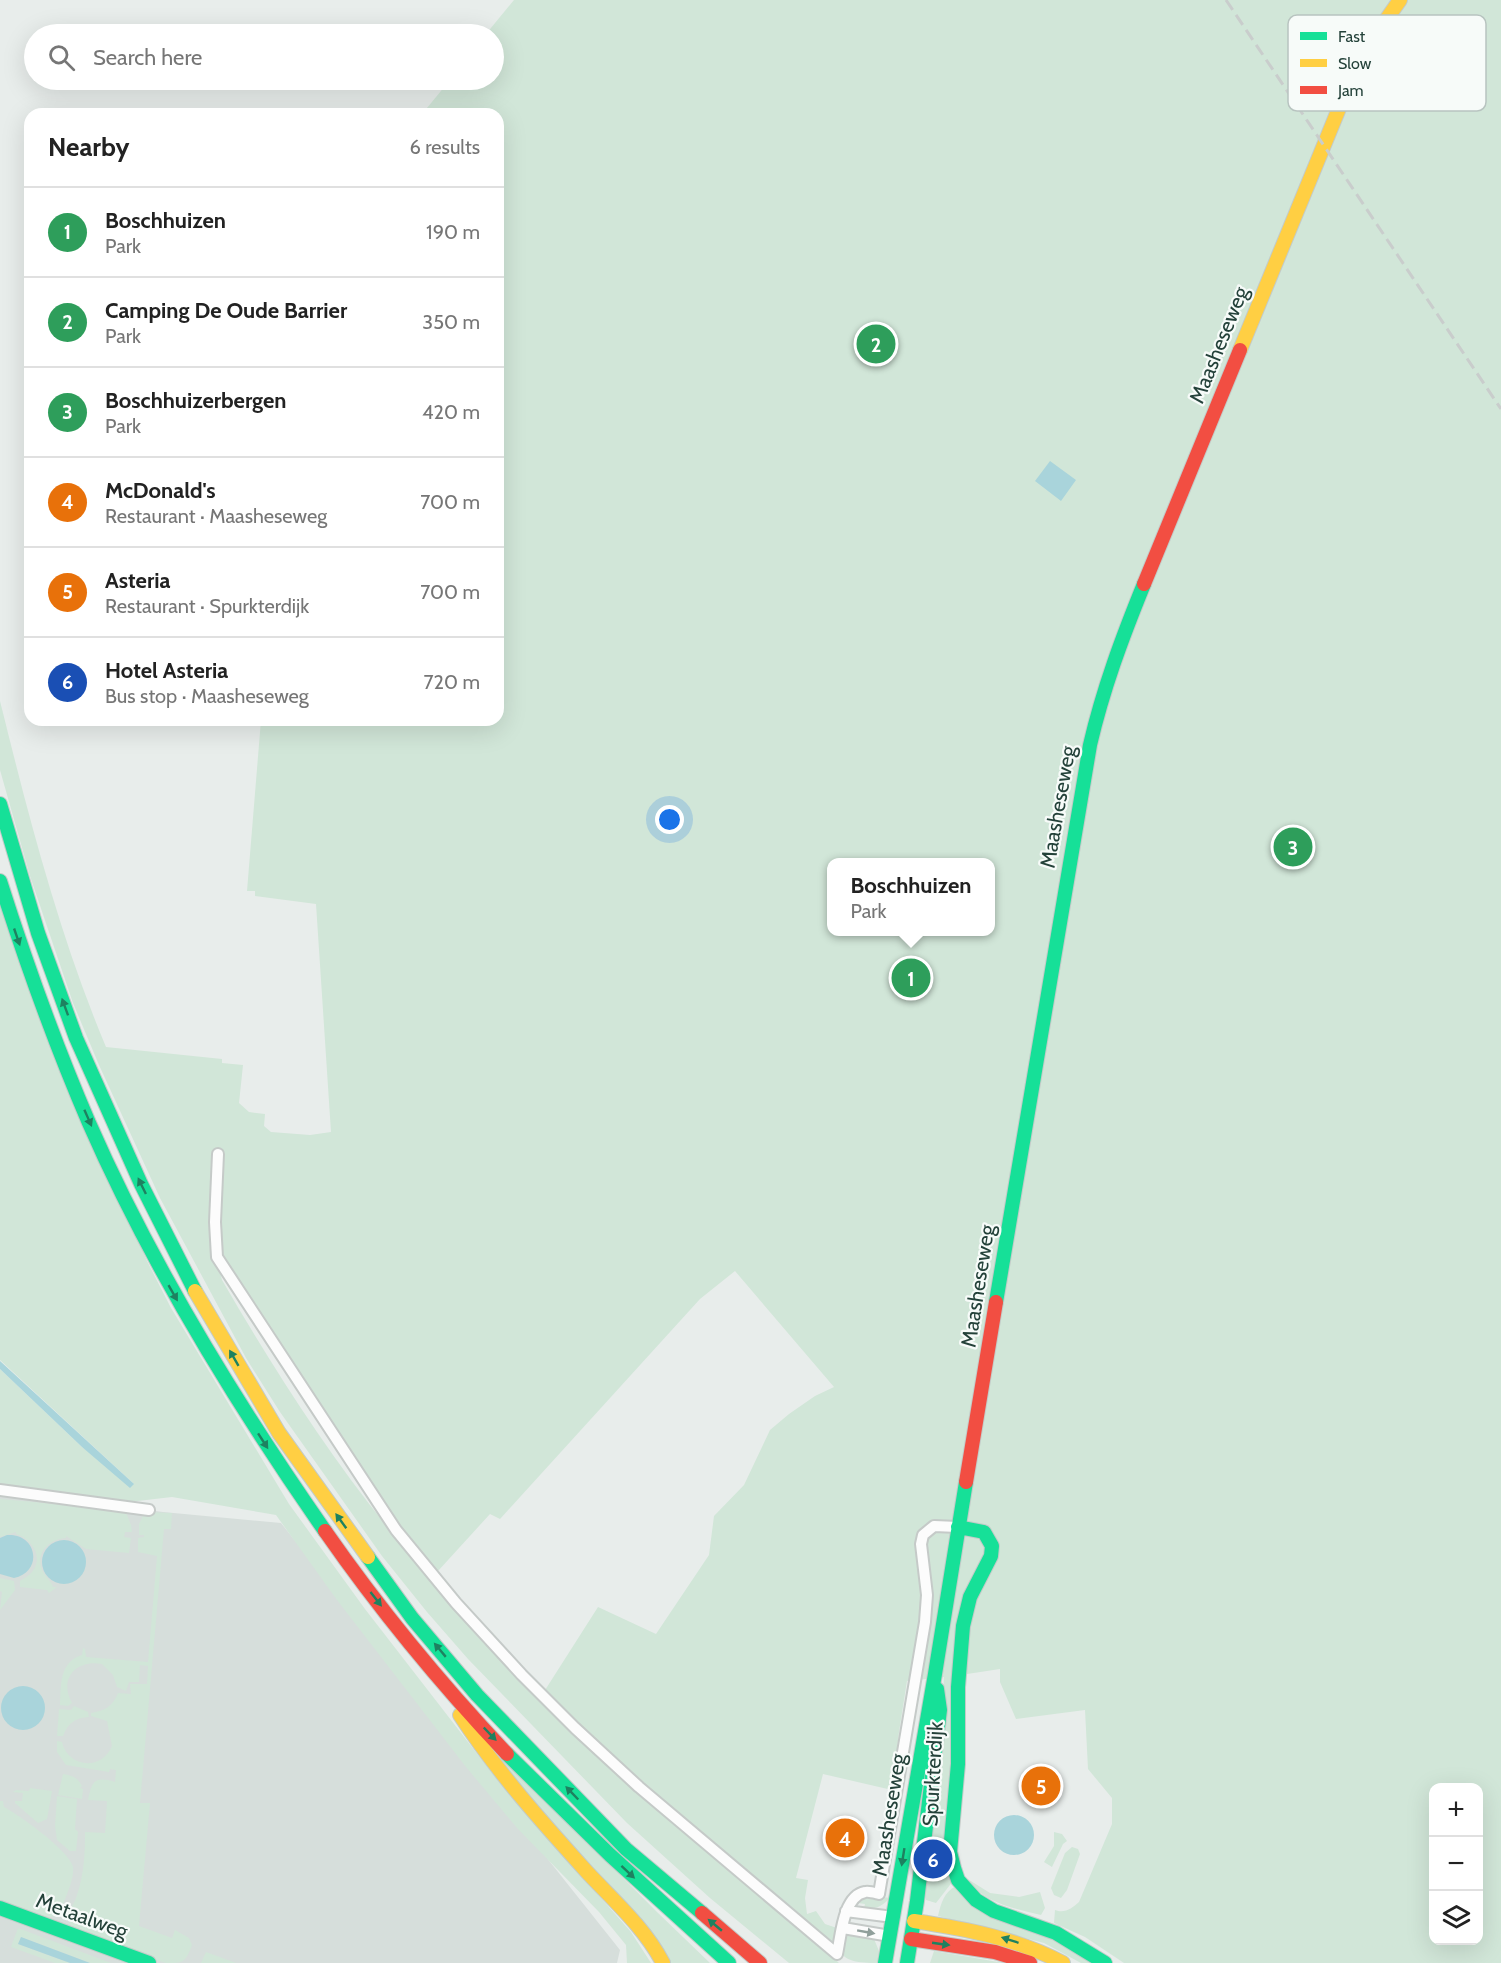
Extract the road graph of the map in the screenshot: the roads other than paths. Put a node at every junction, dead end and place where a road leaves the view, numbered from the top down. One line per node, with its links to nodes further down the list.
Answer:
1 (1400, 0): 2 (main road, Maasheseweg)
2 (1390, 15)
3 (1338, 111): 9 (main road, Maasheseweg)
4 (0, 804): 22 (main road, one-way to 4)
5 (0, 881): 11 (main road, one-way to 11)
6 (218, 1154): 16 (street)
7 (0, 1490): 8 (street)
8 (149, 1510)
9 (958, 1527): 10 (main road, Maasheseweg); 13 (street); 27 (main road, Spurkterdijk)
10 (935, 1674): 14 (main road, Maasheseweg, one-way to 14); 15 (main road, Maasheseweg)
11 (436, 1676): 20 (main road); 21 (main road, one-way to 21)
12 (0, 1908): 19 (main road, Metaalweg)
13 (846, 1911): 14 (street); 16 (street)
14 (893, 1917): 15 (main road); 17 (main road, Maasheseweg)
15 (914, 1921): 18 (main road, Maasheseweg); 26 (main road, one-way to 15)
16 (843, 1928): 17 (street, one-way to 17)
17 (890, 1936): 18 (main road); 23 (main road, Maasheseweg)
18 (911, 1939): 24 (main road, Maasheseweg); 25 (main road, one-way to 25)
19 (149, 1963)
20 (663, 1963)
21 (729, 1963)
22 (760, 1963)
23 (885, 1963)
24 (907, 1963)
25 (1030, 1963)
26 (1063, 1963)
27 (1105, 1963)

